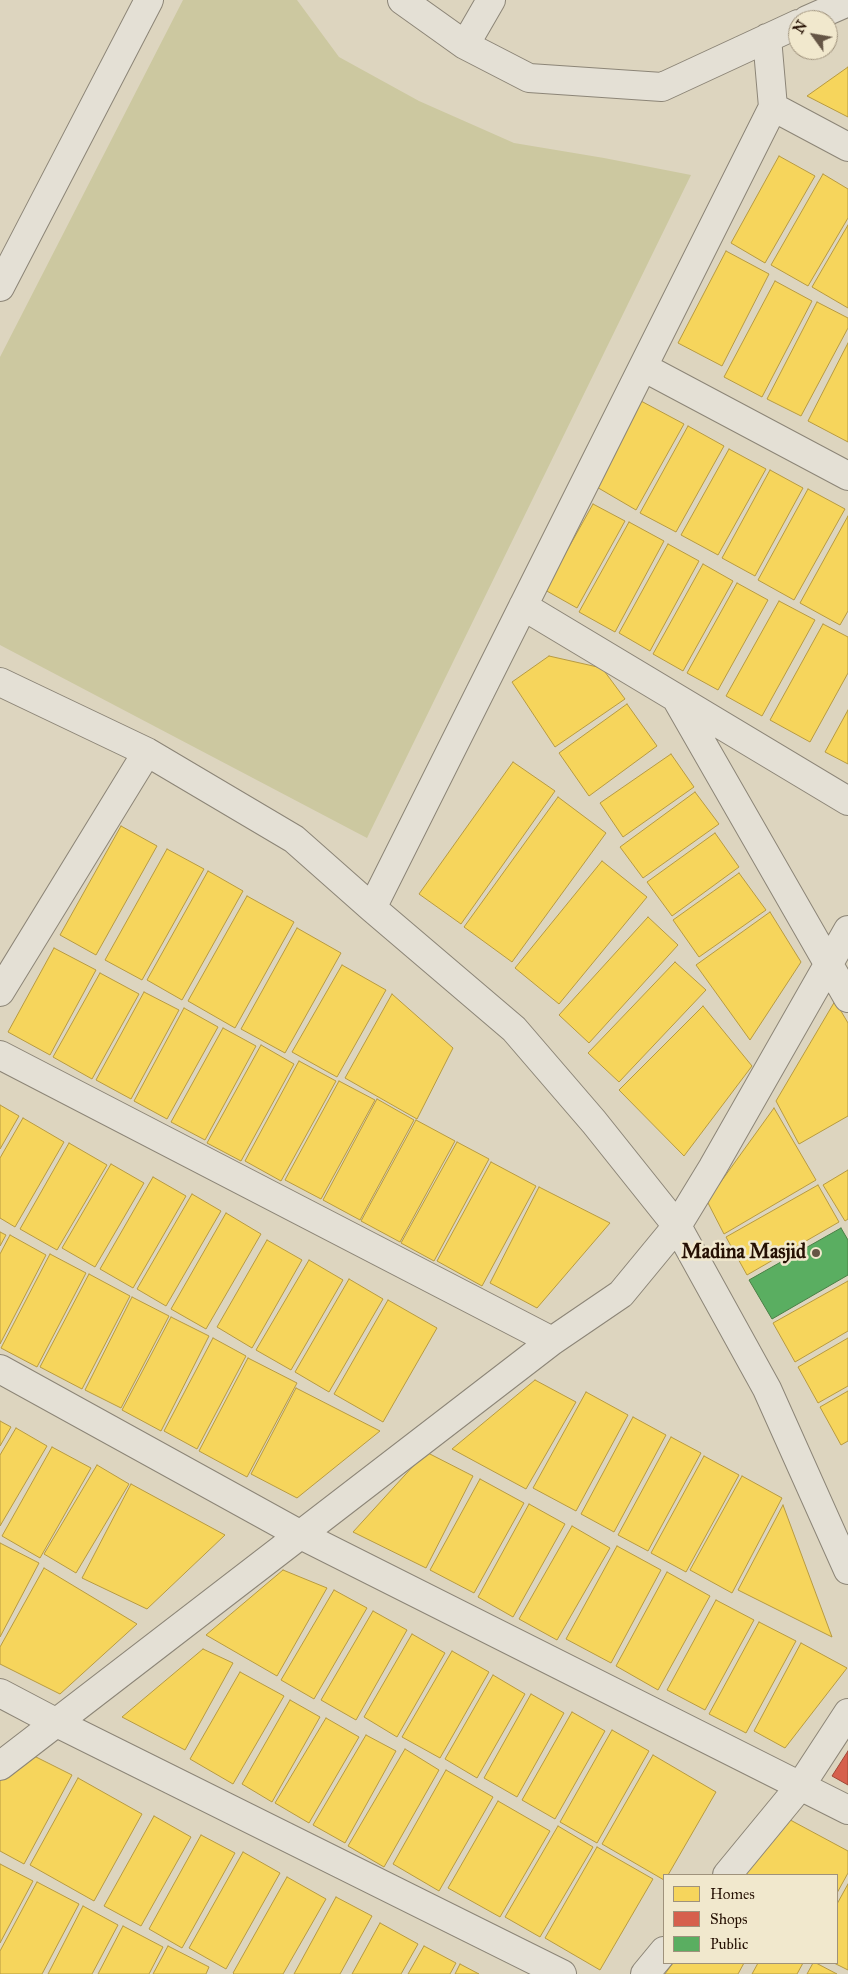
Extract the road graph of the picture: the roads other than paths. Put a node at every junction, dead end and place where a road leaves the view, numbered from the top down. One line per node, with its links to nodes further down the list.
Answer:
1 (149, 0): 11 (street)
2 (402, 0): 8 (street)
3 (491, 0): 8 (street)
4 (848, 2): 5 (street)
5 (830, 10)
6 (788, 29): 7 (street)
7 (768, 38): 8 (street); 9 (street)
8 (466, 45)
9 (773, 107): 10 (street); 12 (street)
10 (848, 148)
11 (0, 287)
12 (643, 366): 13 (street); 14 (street)
13 (848, 476)
14 (523, 606): 16 (street); 19 (street)
15 (0, 682): 17 (street)
16 (675, 696): 18 (street); 21 (street)
17 (147, 752): 19 (street); 22 (street)
18 (848, 800)
19 (372, 908): 25 (street)
20 (848, 930): 21 (street)
21 (828, 966): 23 (street); 25 (street)
22 (0, 992)
23 (848, 998)
24 (0, 1055): 26 (street)
25 (677, 1226): 26 (street); 29 (street)
26 (552, 1341): 28 (street)
27 (0, 1369): 28 (street)
28 (301, 1534): 32 (street); 34 (street)
29 (848, 1570)
30 (0, 1693): 32 (street)
31 (848, 1713): 34 (street)
32 (56, 1723): 33 (street); 38 (street)
33 (0, 1766)
34 (801, 1785): 35 (street); 36 (street)
35 (848, 1810)
36 (728, 1874)
37 (663, 1952): 39 (street)
38 (562, 1974)
39 (645, 1974)

